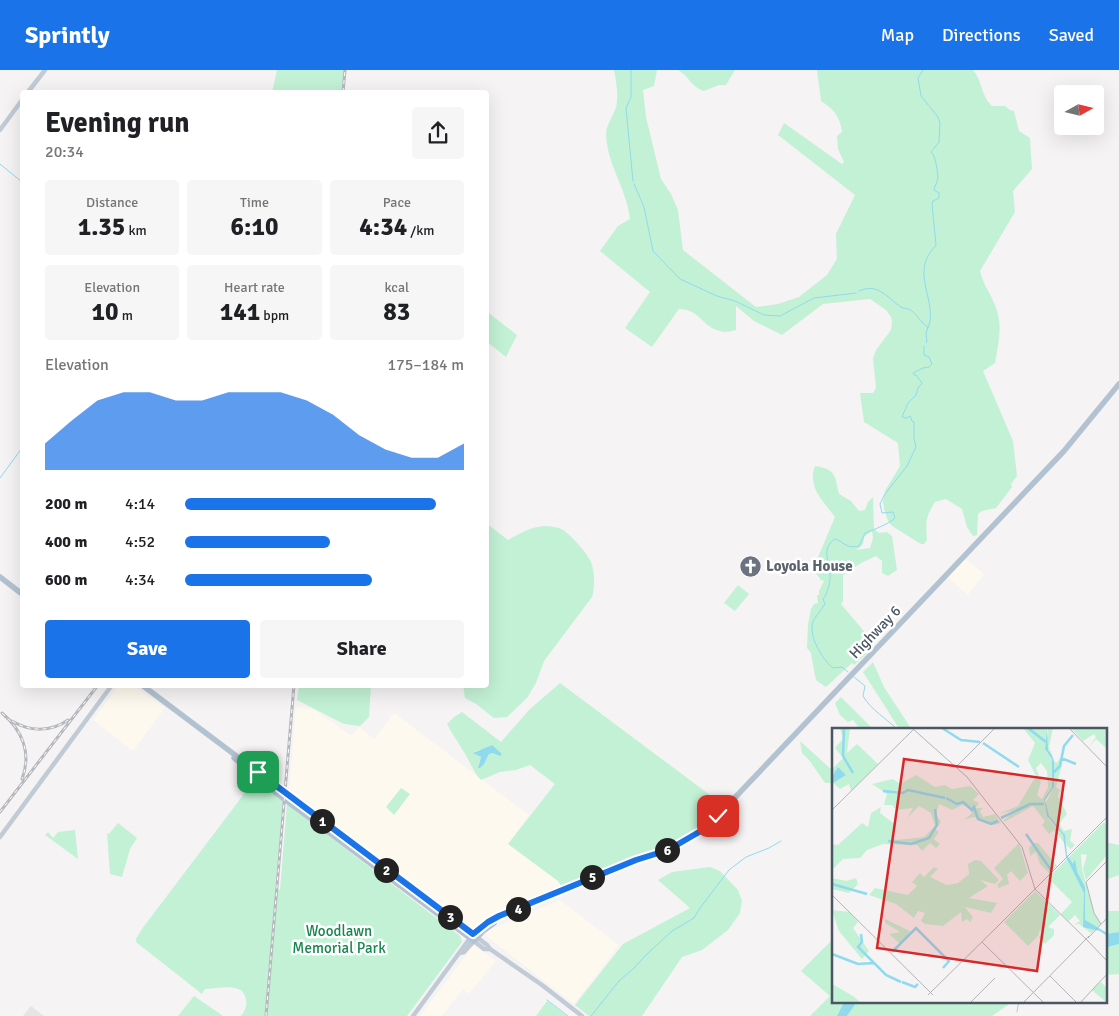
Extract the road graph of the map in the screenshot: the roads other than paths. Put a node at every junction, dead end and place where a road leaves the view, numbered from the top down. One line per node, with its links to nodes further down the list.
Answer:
1 (45, 70): 2 (main road)
2 (30, 90)
3 (20, 103): 4 (main road)
4 (0, 130)
5 (1119, 384): 11 (main road, Highway 6)
6 (0, 577): 7 (main road)
7 (20, 592)
8 (110, 688): 10 (main road)
9 (146, 688): 11 (main road)
10 (0, 837)
11 (473, 937): 12 (main road); 13 (main road)
12 (413, 1016)
13 (582, 1016)

